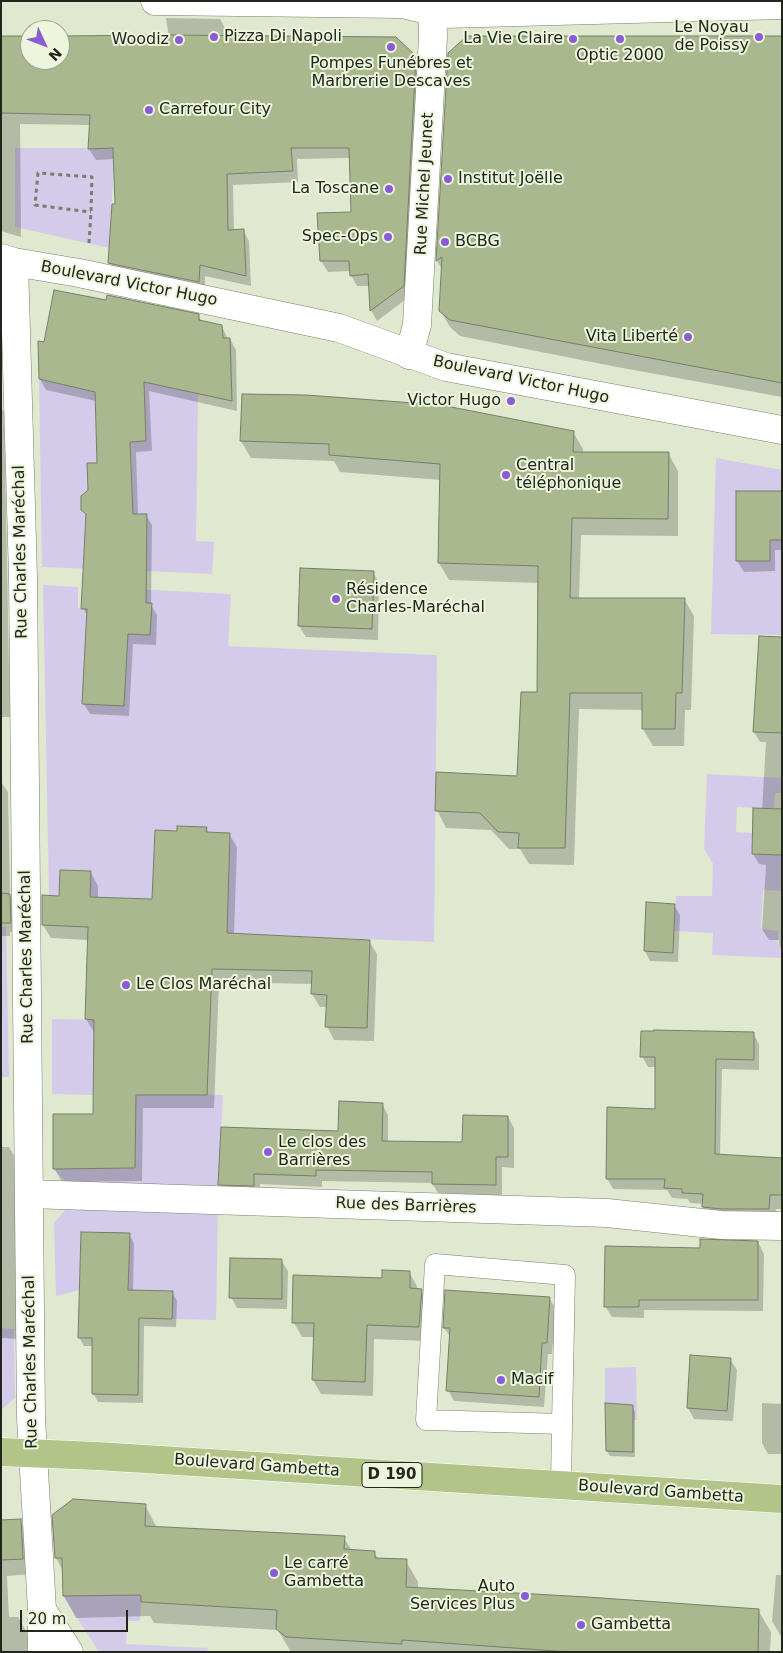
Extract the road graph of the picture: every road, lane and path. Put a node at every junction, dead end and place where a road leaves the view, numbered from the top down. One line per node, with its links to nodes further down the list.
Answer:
1 (155, 1): 3 (street)
2 (782, 5): 3 (street)
3 (432, 7): 7 (street, Rue Michel Jeunet)
4 (91, 212): 4 (path); 5 (path)
5 (89, 244)
6 (7, 260): 7 (street, Boulevard Victor Hugo); 9 (street, Rue Charles Maréchal)
7 (409, 355): 8 (street, Boulevard Victor Hugo)
8 (782, 430)
9 (29, 1194): 10 (street, Rue des Barrières); 13 (street, Rue Charles Maréchal)
10 (782, 1226)
11 (562, 1424): 11 (lane); 14 (lane)
12 (1, 1452): 13 (main road, Boulevard Gambetta / D 190)
13 (33, 1453): 14 (main road, Boulevard Gambetta / D 190); 16 (street, Rue Charles Maréchal)
14 (560, 1485): 15 (main road, Boulevard Gambetta / D 190)
15 (782, 1500)
16 (42, 1610): 17 (street, Rue Charles Maréchal); 18 (street)
17 (42, 1652)
18 (69, 1652)

